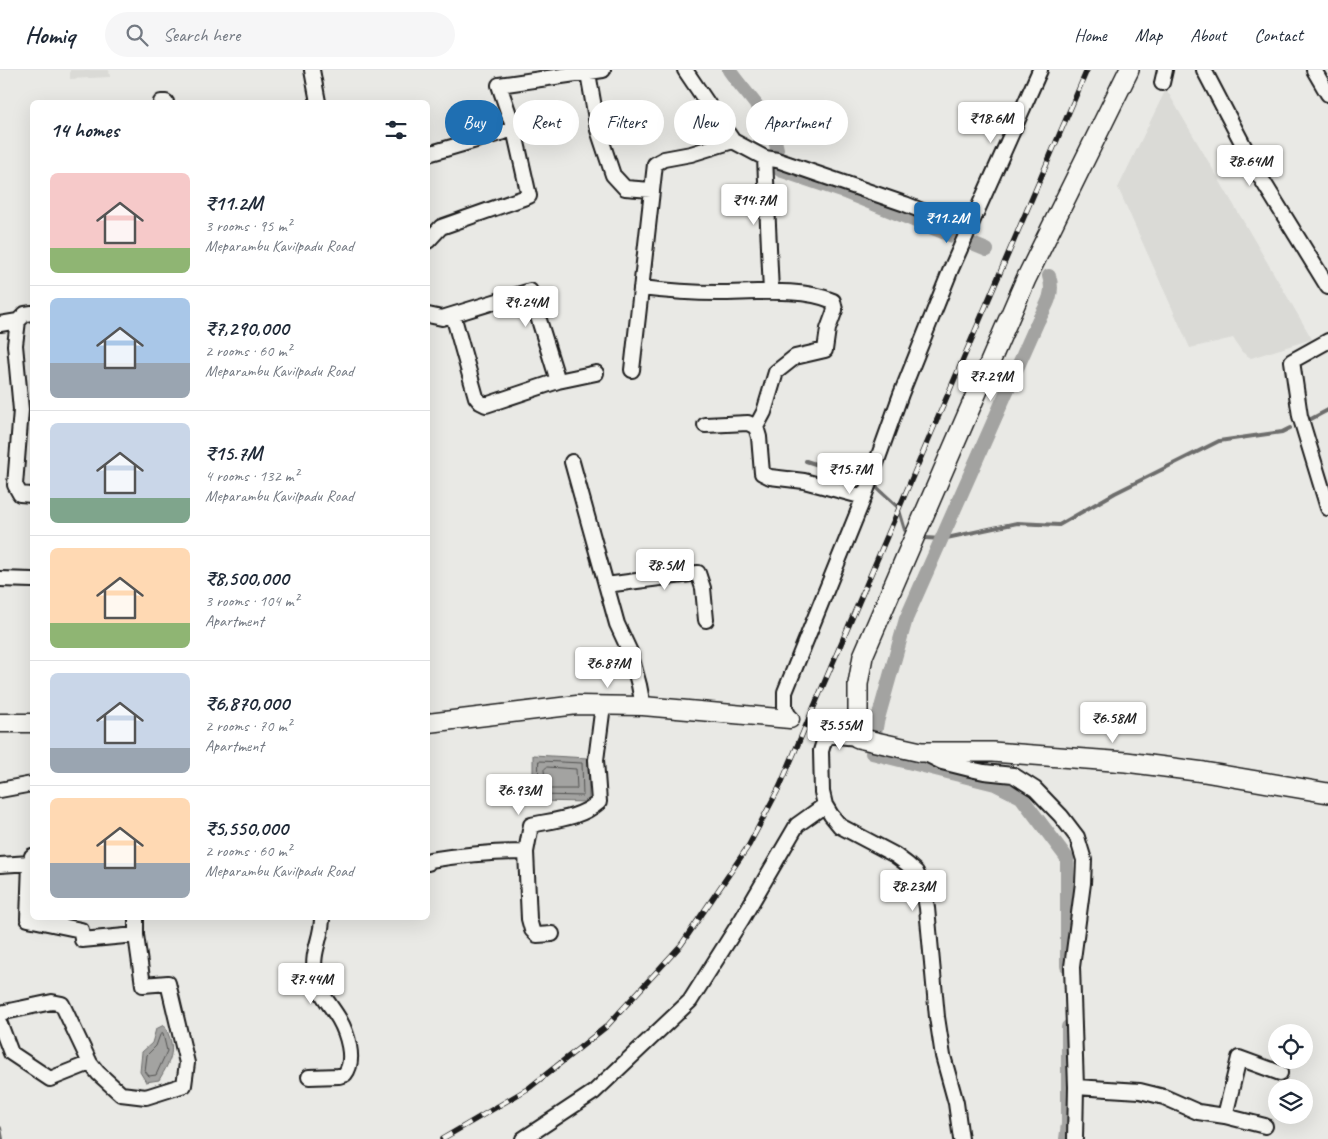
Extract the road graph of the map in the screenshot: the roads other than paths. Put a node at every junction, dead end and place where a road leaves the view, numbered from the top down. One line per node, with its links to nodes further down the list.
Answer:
1 (312, 70): 10 (street)
2 (604, 70): 8 (street)
3 (685, 70): 11 (street)
4 (1040, 70): 20 (street)
5 (1129, 70): 50 (main road)
6 (1204, 70): 22 (street)
7 (1314, 70): 9 (street)
8 (588, 73): 12 (street); 19 (street)
9 (1328, 94)
10 (318, 100)
11 (705, 100)
12 (513, 126)
13 (513, 129): 17 (street)
14 (736, 142): 18 (street)
15 (518, 145): 21 (street)
16 (720, 145): 19 (street)
17 (430, 153)
18 (771, 159): 20 (street); 24 (street)
19 (650, 190): 23 (street)
20 (969, 230): 38 (street)
21 (430, 239)
22 (1328, 287)
23 (640, 288): 24 (street); 31 (street)
24 (771, 292): 35 (street)
25 (30, 313): 28 (street)
26 (430, 315): 27 (street)
27 (453, 315): 33 (street); 33 (street)
28 (18, 321): 29 (street); 37 (street)
29 (0, 324)
30 (1328, 341): 39 (street)
31 (632, 370)
32 (596, 373): 33 (street)
33 (558, 381)
34 (705, 424): 35 (street)
35 (756, 427): 38 (street)
36 (572, 462): 42 (street)
37 (30, 495)
38 (864, 497): 46 (street)
39 (1328, 508)
40 (0, 579): 41 (street)
41 (30, 580)
42 (606, 585): 43 (street); 45 (street)
43 (706, 620)
44 (603, 705): 45 (street); 47 (street); 56 (street)
45 (643, 706): 46 (street)
46 (790, 719)
47 (430, 722)
48 (0, 723): 49 (street)
49 (30, 723)
50 (858, 738): 51 (main road); 55 (street)
51 (921, 752): 54 (main road); 72 (street)
52 (30, 784): 53 (street)
53 (0, 790)
54 (1328, 793)
55 (825, 805): 75 (street); 76 (street)
56 (526, 852): 58 (street); 65 (street)
57 (30, 860): 59 (street)
58 (430, 860)
59 (0, 865)
60 (30, 880): 61 (street)
61 (30, 919)
62 (33, 920): 66 (street)
63 (136, 920): 66 (street)
64 (322, 920): 71 (street)
65 (552, 934)
66 (136, 935): 69 (street)
67 (0, 1013): 69 (street)
68 (0, 1024): 69 (street)
69 (90, 1063)
70 (1280, 1073): 73 (street)
71 (309, 1077)
72 (1076, 1087): 73 (street); 77 (street)
73 (1224, 1116): 74 (street)
74 (1265, 1126)
75 (523, 1139)
76 (962, 1139)
77 (1075, 1139)

